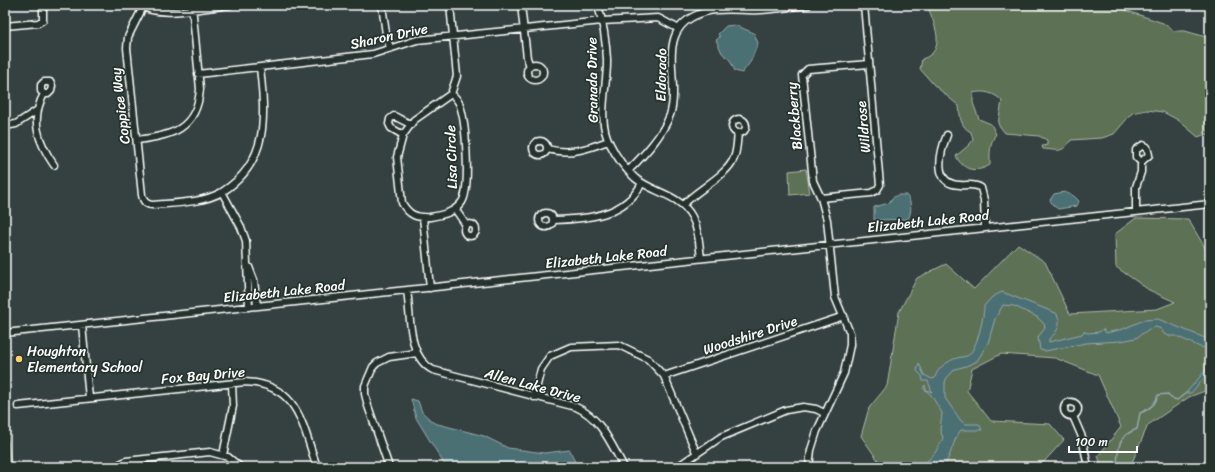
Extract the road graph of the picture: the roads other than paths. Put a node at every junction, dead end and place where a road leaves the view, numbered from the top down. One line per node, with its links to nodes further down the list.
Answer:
1 (43, 5): 13 (street)
2 (230, 5): 11 (street)
3 (382, 5): 17 (street)
4 (450, 5): 16 (street)
5 (521, 5): 14 (street)
6 (598, 5): 12 (street, Granada Drive)
7 (805, 5): 8 (street); 15 (street)
8 (808, 5)
9 (864, 5): 18 (street, Wildrose)
10 (141, 6): 11 (street); 32 (street, Coppice Way)
11 (192, 7): 21 (street)
12 (602, 21): 14 (street, Sharon Drive); 15 (street, Sharon Drive); 33 (street, Granada Drive)
13 (5, 26)
14 (524, 29): 16 (street, Sharon Drive); 19 (street)
15 (678, 29): 37 (street, Eldorado)
16 (453, 37): 17 (street, Sharon Drive); 23 (street)
17 (390, 48): 20 (street, Sharon Drive)
18 (869, 64): 40 (street, Wildrose); 40 (street, Blackberry)
19 (530, 66)
20 (260, 68): 21 (street, Sharon Drive); 39 (street)
21 (198, 74): 32 (street)
22 (44, 94): 24 (street)
23 (451, 94): 26 (street, Lisa Circle); 43 (street, Lisa Circle)
24 (36, 111): 25 (street); 28 (street)
25 (25, 120): 27 (street); 28 (street)
26 (410, 124): 30 (street, Lisa Circle); 30 (street)
27 (5, 126)
28 (37, 126): 36 (street)
29 (738, 133): 42 (street)
30 (402, 135): 45 (street, Lisa Circle)
31 (947, 135): 48 (street)
32 (137, 140): 39 (street, Coppice Way)
33 (608, 141): 34 (street); 37 (street, Granada Drive)
34 (547, 149)
35 (1141, 162): 44 (street)
36 (54, 165)
37 (628, 171): 38 (street, Granada Drive)
38 (642, 183): 42 (street, Granada Drive); 46 (street)
39 (222, 192): 51 (street)
40 (821, 198): 49 (street)
41 (1210, 204): 44 (street, Elizabeth Lake Road)
42 (683, 205): 50 (street, Granada Drive)
43 (455, 209): 45 (street, Lisa Circle); 47 (street)
44 (1136, 211): 48 (street, Elizabeth Lake Road)
45 (423, 217): 52 (street)
46 (554, 220)
47 (466, 225)
48 (985, 228): 49 (street, Elizabeth Lake Road)
49 (830, 244): 50 (street, Elizabeth Lake Road); 56 (street)
50 (701, 258): 52 (street, Elizabeth Lake Road)
51 (248, 266): 54 (street); 55 (street)
52 (430, 288): 53 (street, Elizabeth Lake Road)
53 (407, 290): 54 (street, Elizabeth Lake Road); 59 (street)
54 (257, 306): 55 (street, Elizabeth Lake Road)
55 (249, 307): 57 (street, Elizabeth Lake Road)
56 (844, 316): 60 (street, Woodshire Drive); 65 (street)
57 (82, 325): 58 (street, Elizabeth Lake Road); 63 (street)
58 (5, 333)
59 (416, 353): 62 (street, Allen Lake Drive); 72 (street)
60 (664, 376): 62 (street); 67 (street)
61 (232, 384): 63 (street, Fox Bay Drive); 68 (street); 71 (street, Fox Bay Drive)
62 (534, 397): 73 (street, Allen Lake Drive)
63 (89, 398): 64 (street, Fox Bay Drive)
64 (18, 406)
65 (824, 413): 67 (street); 75 (street)
66 (1073, 416): 76 (street)
67 (696, 452): 74 (street)
68 (223, 455): 69 (street); 70 (street)
69 (114, 467)
70 (240, 467)
71 (317, 467)
72 (389, 467)
73 (624, 467)
74 (677, 467)
75 (809, 467)
76 (1088, 467)

